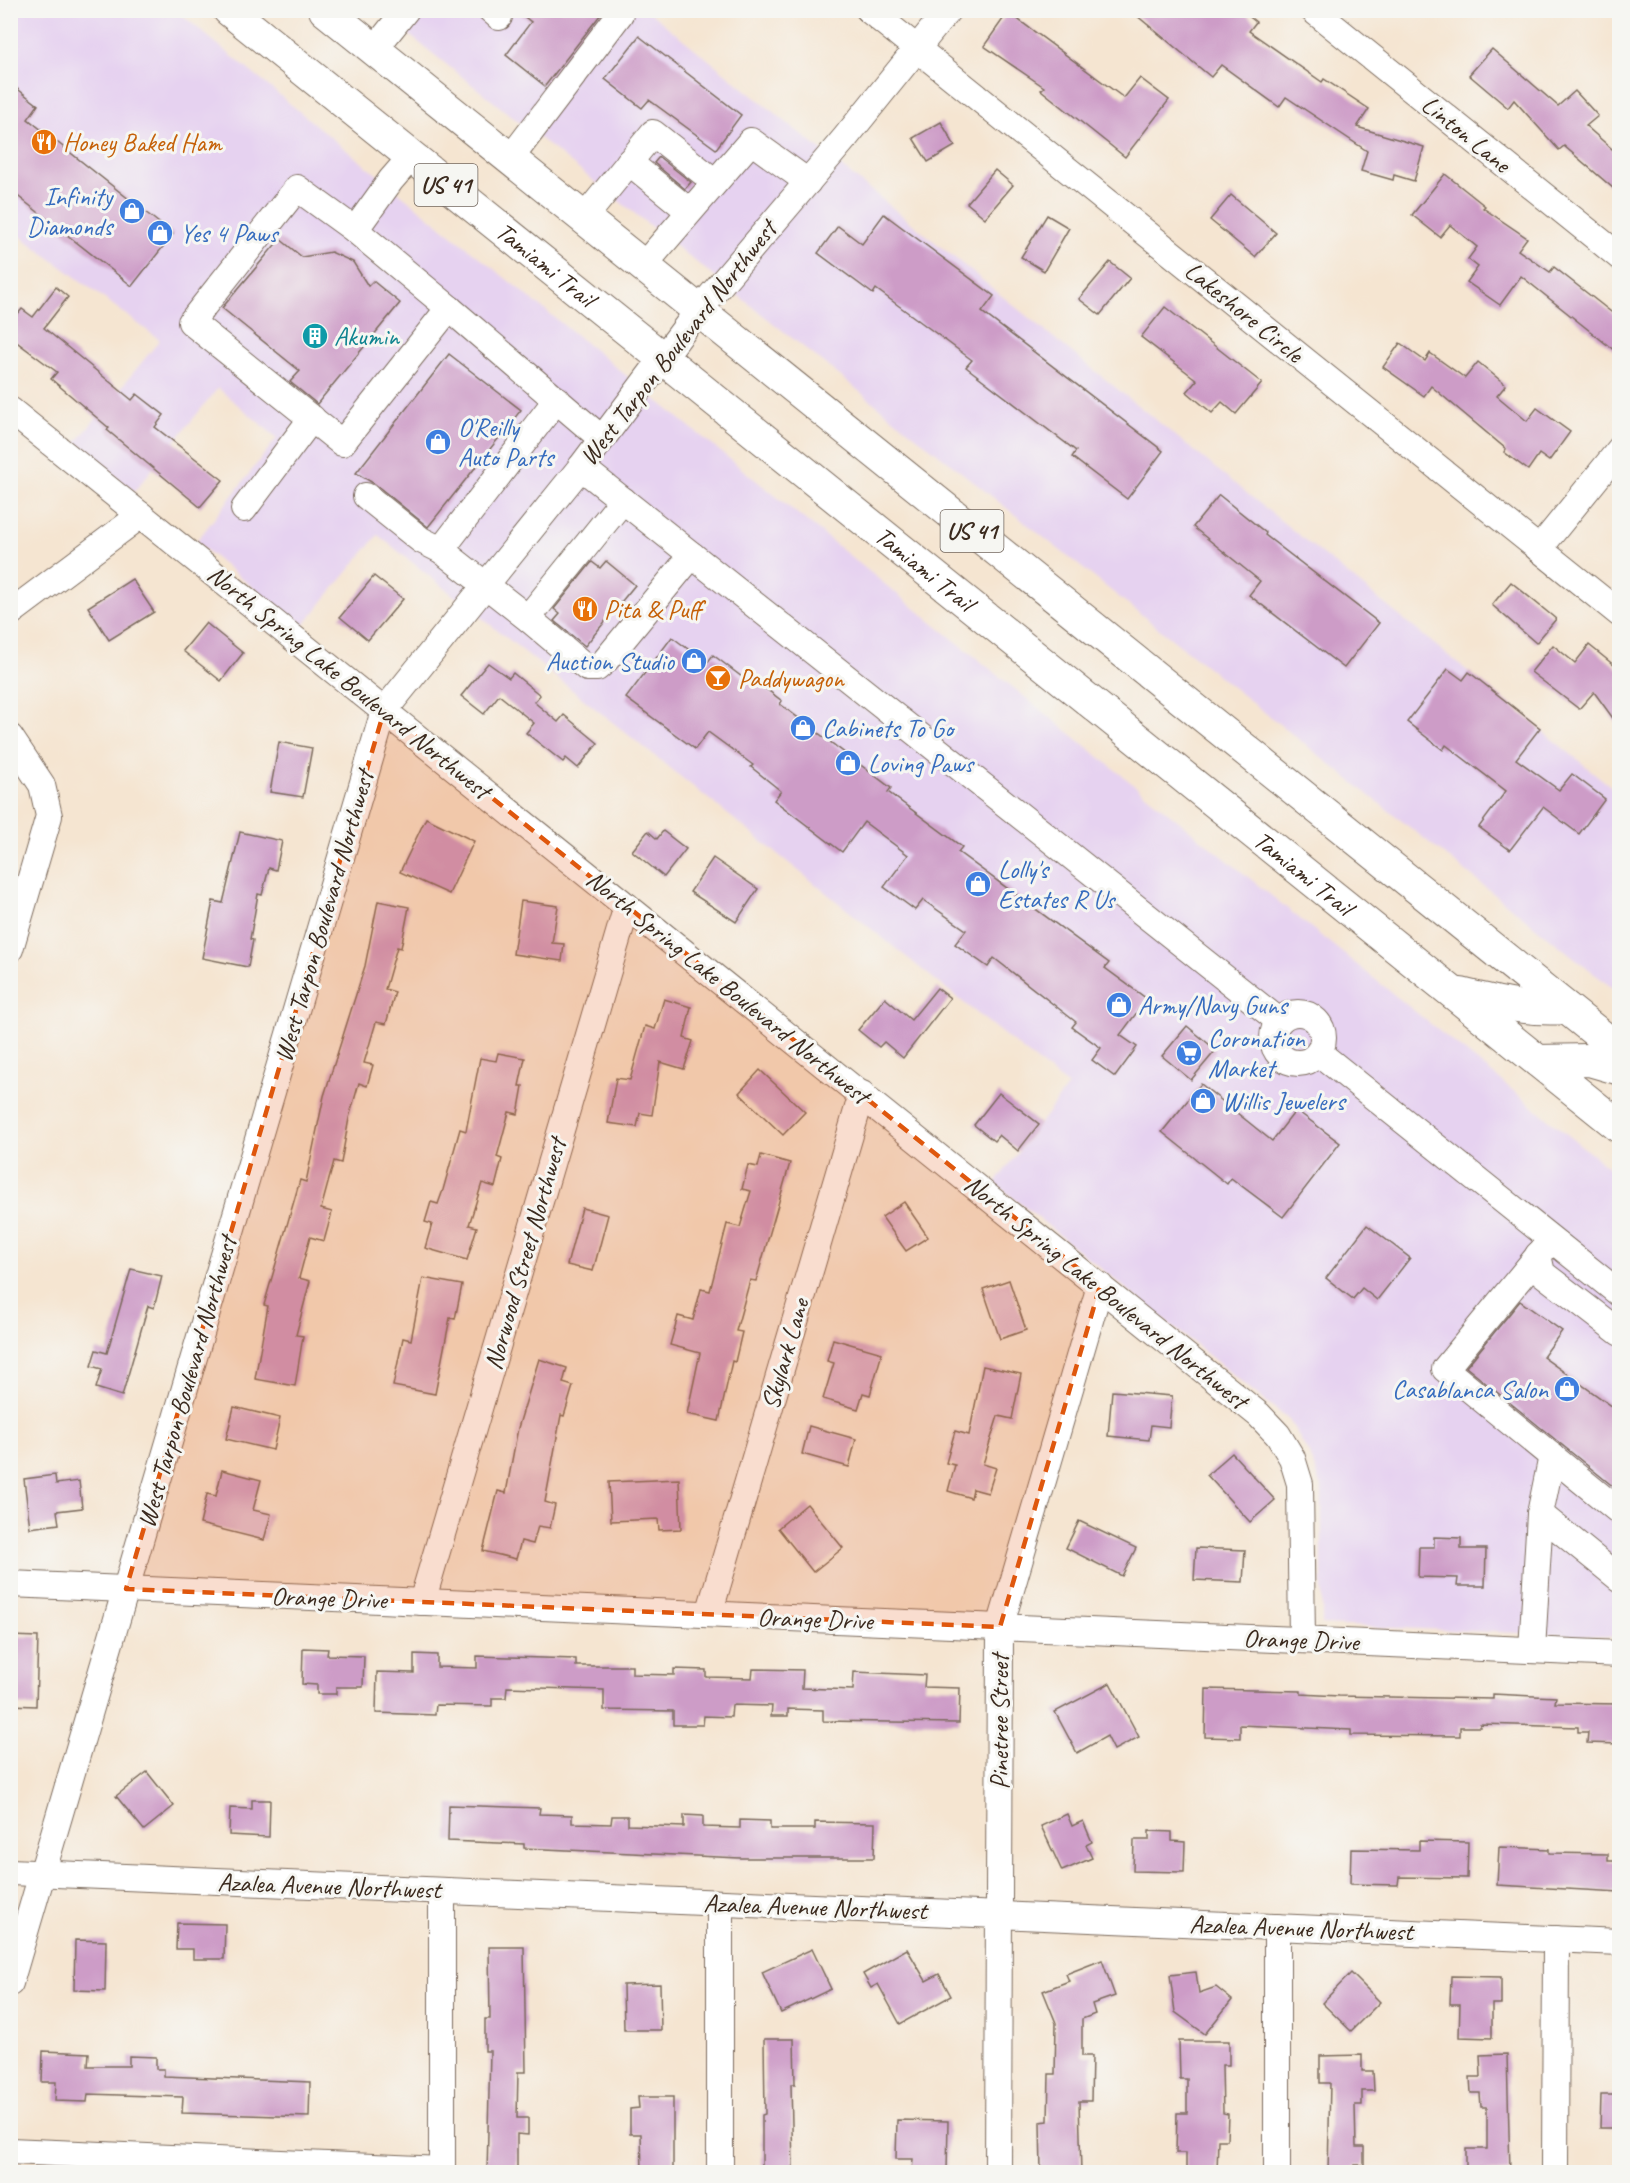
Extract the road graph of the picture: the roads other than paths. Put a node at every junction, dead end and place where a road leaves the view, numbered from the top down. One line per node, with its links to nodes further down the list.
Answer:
1 (229, 10): 10 (main road, Tamiami Trail / US 41)
2 (325, 10): 9 (main road, US 41)
3 (406, 10): 9 (street)
4 (869, 10): 8 (street, Lakeshore Circle)
5 (948, 10): 8 (street, West Tarpon Boulevard Northwest)
6 (1313, 10): 18 (street, Linton Lane)
7 (620, 14): 11 (street)
8 (916, 49): 14 (street, West Tarpon Boulevard Northwest); 33 (street, Lakeshore Circle)
9 (374, 50): 11 (main road, US 41)
10 (411, 157): 17 (street); 22 (main road, Tamiami Trail / US 41)
11 (510, 159): 16 (main road, US 41)
12 (629, 162): 13 (street); 15 (street); 16 (street)
13 (715, 182): 14 (street); 15 (street)
14 (808, 182): 21 (street, West Tarpon Boulevard Northwest)
15 (689, 211): 19 (street)
16 (584, 218): 19 (main road, US 41)
17 (355, 230): 20 (street); 25 (street)
18 (1620, 257)
19 (643, 266): 21 (main road, US 41)
20 (449, 308): 23 (street); 25 (street)
21 (698, 311): 22 (street, West Tarpon Boulevard Northwest); 45 (main road, US 41)
22 (664, 359): 26 (street, West Tarpon Boulevard Northwest); 44 (main road, Tamiami Trail / US 41)
23 (557, 399): 26 (street); 34 (street)
24 (10, 410): 32 (street, North Spring Lake Boulevard Northwest)
25 (312, 418): 31 (street)
26 (602, 439): 28 (street, West Tarpon Boulevard Northwest)
27 (1620, 449): 33 (street)
28 (580, 466): 30 (street); 36 (street, West Tarpon Boulevard Northwest)
29 (366, 496): 34 (street)
30 (623, 500): 35 (street); 39 (street)
31 (244, 509)
32 (141, 515): 37 (street); 40 (street, North Spring Lake Boulevard Northwest)
33 (1539, 549): 38 (street, Lakeshore Circle)
34 (441, 550): 36 (street)
35 (692, 555): 39 (street); 46 (street)
36 (486, 585): 39 (street); 40 (street, West Tarpon Boulevard Northwest)
37 (10, 613)
38 (1620, 614)
39 (530, 620)
40 (384, 711): 42 (street, North Spring Lake Boulevard Northwest); 62 (street, West Tarpon Boulevard Northwest)
41 (10, 737): 43 (street)
42 (627, 906): 51 (street, North Spring Lake Boulevard Northwest); 63 (street, Norwood Street Northwest)
43 (10, 949)
44 (1451, 992): 45 (main road); 49 (main road, Tamiami Trail / US 41)
45 (1566, 1008): 47 (main road, US 41)
46 (1279, 1021): 48 (street); 48 (street)
47 (1620, 1051)
48 (1319, 1053): 53 (street)
49 (1538, 1061): 50 (main road); 52 (main road, Tamiami Trail / US 41)
50 (1620, 1069)
51 (861, 1094): 54 (street, North Spring Lake Boulevard Northwest); 64 (street, Skylark Lane)
52 (1620, 1127)
53 (1545, 1248): 55 (street); 56 (street); 57 (street)
54 (1100, 1286): 65 (street, Pinetree Street); 66 (street, North Spring Lake Boulevard Northwest)
55 (1620, 1294)
56 (1620, 1333)
57 (1552, 1456): 58 (street); 59 (street)
58 (1620, 1512)
59 (1540, 1514): 60 (street); 67 (street)
60 (1620, 1579)
61 (10, 1584): 62 (street, Orange Drive)
62 (126, 1589): 63 (street, Orange Drive); 70 (street, West Tarpon Boulevard Northwest)
63 (422, 1602): 64 (street, Orange Drive)
64 (709, 1614): 65 (street, Orange Drive)
65 (1000, 1627): 66 (street, Orange Drive); 73 (street, Pinetree Street)
66 (1302, 1640): 67 (street, Orange Drive)
67 (1532, 1650): 68 (street, Orange Drive)
68 (1620, 1654)
69 (10, 1872): 70 (street, Azalea Avenue Northwest)
70 (43, 1874): 71 (street, Azalea Avenue Northwest); 77 (street, West Tarpon Boulevard Northwest)
71 (442, 1891): 72 (street, Azalea Avenue Northwest); 79 (street)
72 (720, 1903): 73 (street, Azalea Avenue Northwest); 80 (street)
73 (999, 1915): 74 (street, Azalea Avenue Northwest); 81 (street, Pinetree Street)
74 (1277, 1927): 75 (street, Azalea Avenue Northwest); 82 (street)
75 (1556, 1939): 76 (street, Azalea Avenue Northwest); 83 (street)
76 (1620, 1941)
77 (10, 1983)
78 (10, 2151): 79 (street)
79 (441, 2171)
80 (720, 2172)
81 (998, 2172)
82 (1277, 2172)
83 (1555, 2172)

